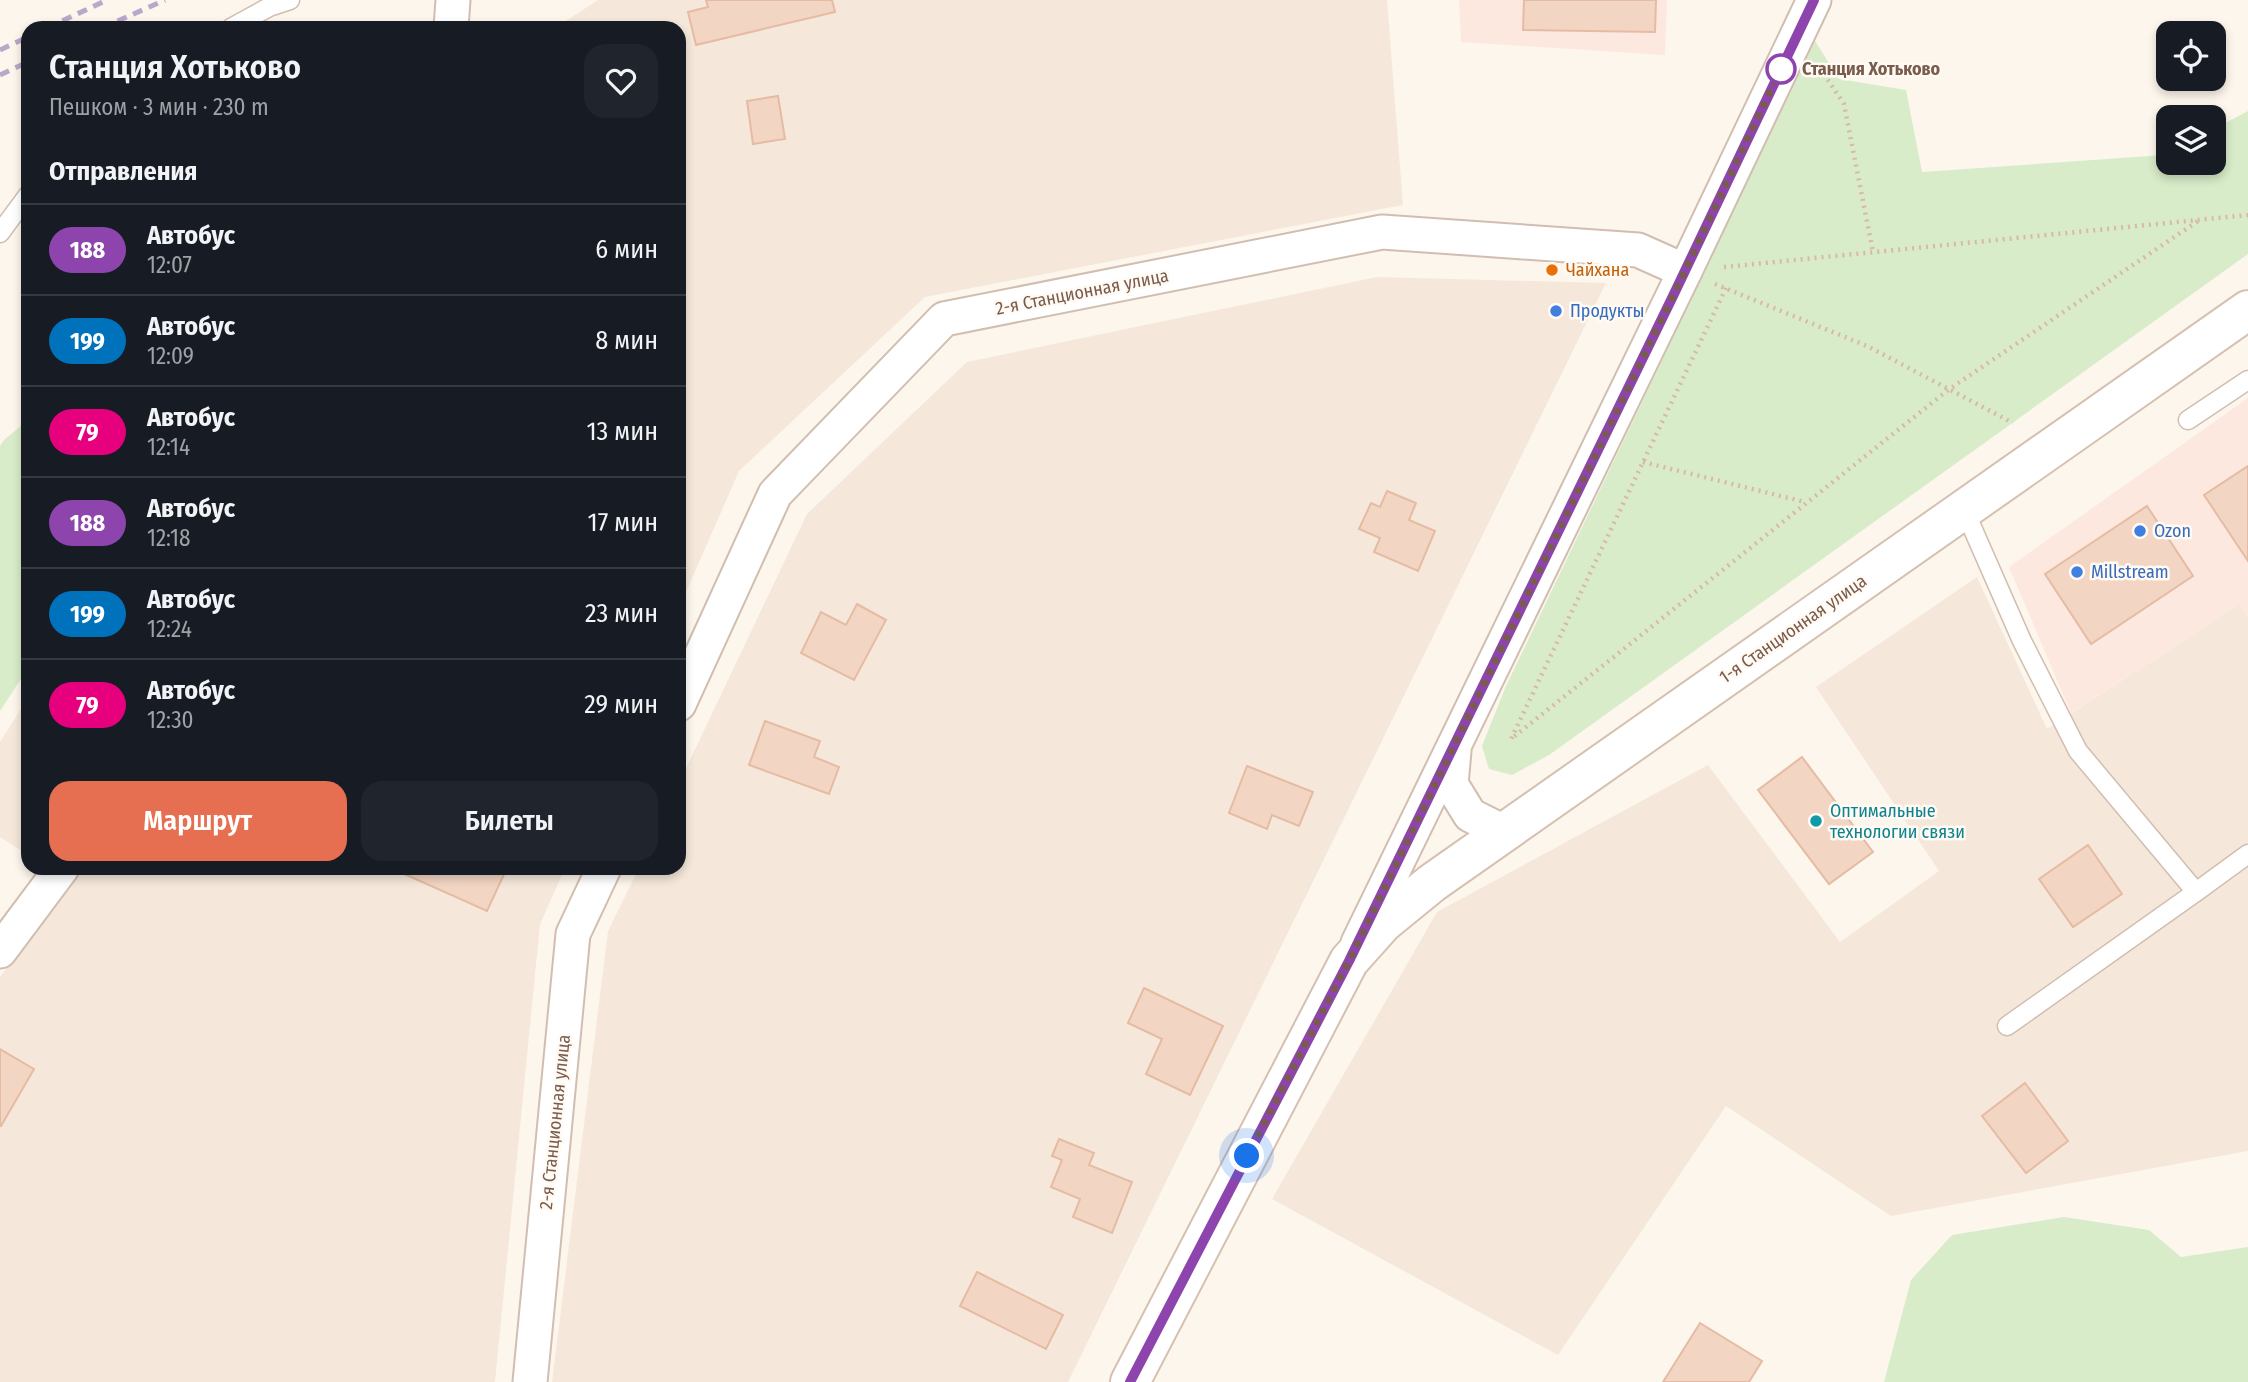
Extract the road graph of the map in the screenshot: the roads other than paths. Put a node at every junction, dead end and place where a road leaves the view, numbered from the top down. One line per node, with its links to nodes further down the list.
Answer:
1 (290, 0): 4 (lane)
2 (453, 0): 5 (street)
3 (1814, 0): 8 (street)
4 (244, 21)
5 (452, 21)
6 (21, 204): 7 (lane)
7 (0, 233)
8 (1685, 271): 13 (street, 2-я Станционная улица); 14 (street)
9 (2248, 310): 12 (main road, 1-я Станционная улица)
10 (2248, 380): 11 (lane)
11 (2188, 420)
12 (1964, 509): 15 (main road, 1-я Станционная улица); 19 (lane)
13 (686, 689)
14 (1454, 745): 15 (street); 21 (street)
15 (1504, 832): 21 (main road, 1-я Станционная улица)
16 (2248, 854): 19 (lane)
17 (57, 875): 20 (street)
18 (601, 875): 23 (street, 2-я Станционная улица)
19 (2196, 892): 22 (lane)
20 (0, 951)
21 (1349, 961): 24 (main road, 1-я Станционная улица)
22 (2007, 1026)
23 (530, 1382)
24 (1130, 1382)

